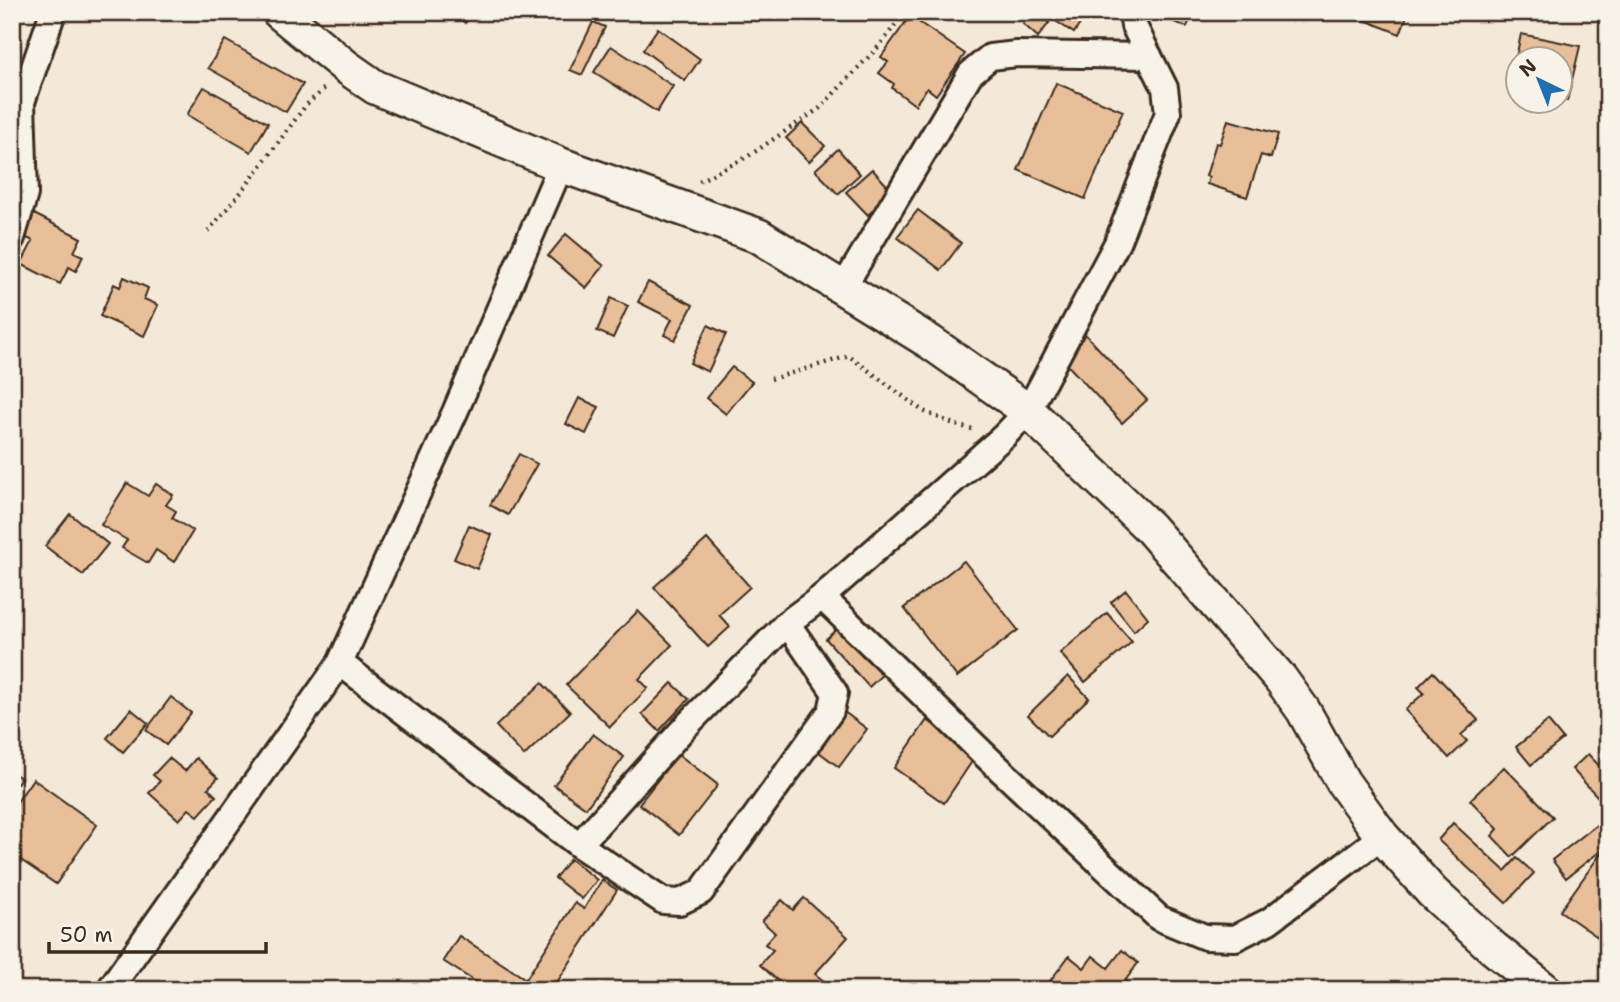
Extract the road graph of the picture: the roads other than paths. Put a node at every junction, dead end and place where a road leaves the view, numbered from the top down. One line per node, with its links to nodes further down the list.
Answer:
1 (53, 12): 6 (street)
2 (279, 12): 5 (street)
3 (1132, 12): 4 (street)
4 (1149, 56): 7 (street); 8 (street)
5 (561, 165): 7 (street); 11 (street)
6 (12, 238)
7 (843, 288): 8 (street)
8 (1028, 411): 9 (street); 12 (street)
9 (822, 597): 10 (street); 12 (street)
10 (787, 624): 13 (street); 13 (street)
11 (340, 663): 13 (street); 14 (street)
12 (1382, 836): 15 (street)
13 (579, 845)
14 (110, 990)
15 (1545, 990)

